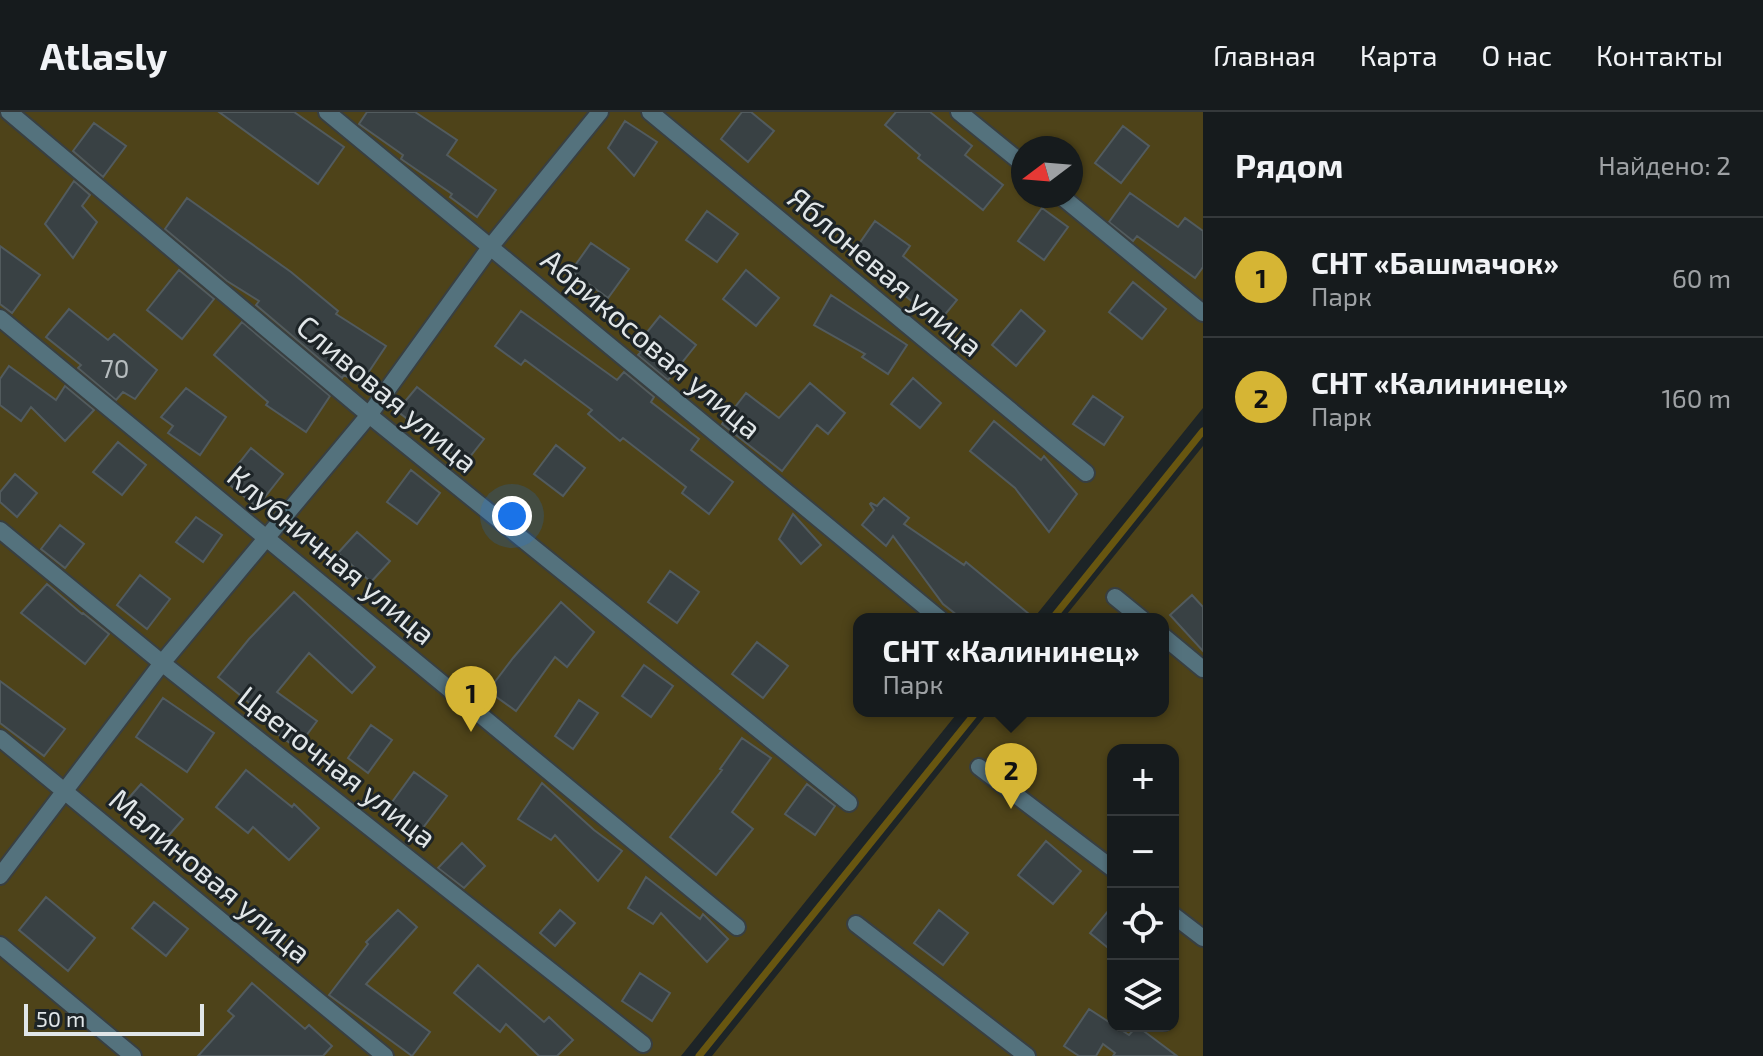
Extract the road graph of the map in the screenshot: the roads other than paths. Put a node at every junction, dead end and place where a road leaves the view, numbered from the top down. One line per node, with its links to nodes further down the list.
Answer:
1 (9, 112): 11 (street, Сливовая улица)
2 (327, 112): 8 (street, Абрикосовая улица)
3 (600, 112): 8 (street)
4 (650, 112): 12 (street, Яблоневая улица)
5 (959, 112): 6 (street)
6 (1011, 154)
7 (1076, 208): 9 (street)
8 (491, 246): 11 (street); 16 (street, Абрикосовая улица)
9 (1203, 313)
10 (0, 318): 14 (street, Клубничная улица)
11 (369, 415): 14 (street); 24 (street, Сливовая улица)
12 (1086, 473)
13 (0, 530): 19 (street, Цветочная улица)
14 (266, 536): 19 (street); 29 (street, Клубничная улица)
15 (1115, 597): 17 (street)
16 (933, 613)
17 (1135, 613)
18 (1169, 641): 20 (street)
19 (162, 663): 23 (street); 32 (street, Цветочная улица)
20 (1203, 669)
21 (0, 738): 23 (street, Малиновая улица)
22 (979, 767): 25 (street)
23 (66, 791): 26 (street); 34 (street, Малиновая улица)
24 (849, 803)
25 (1107, 864)
26 (0, 876)
27 (1179, 920): 30 (street)
28 (856, 924): 35 (street)
29 (737, 927)
30 (1203, 938)
31 (0, 945): 33 (street)
32 (643, 1044)
33 (133, 1056)
34 (385, 1056)
35 (1027, 1056)

